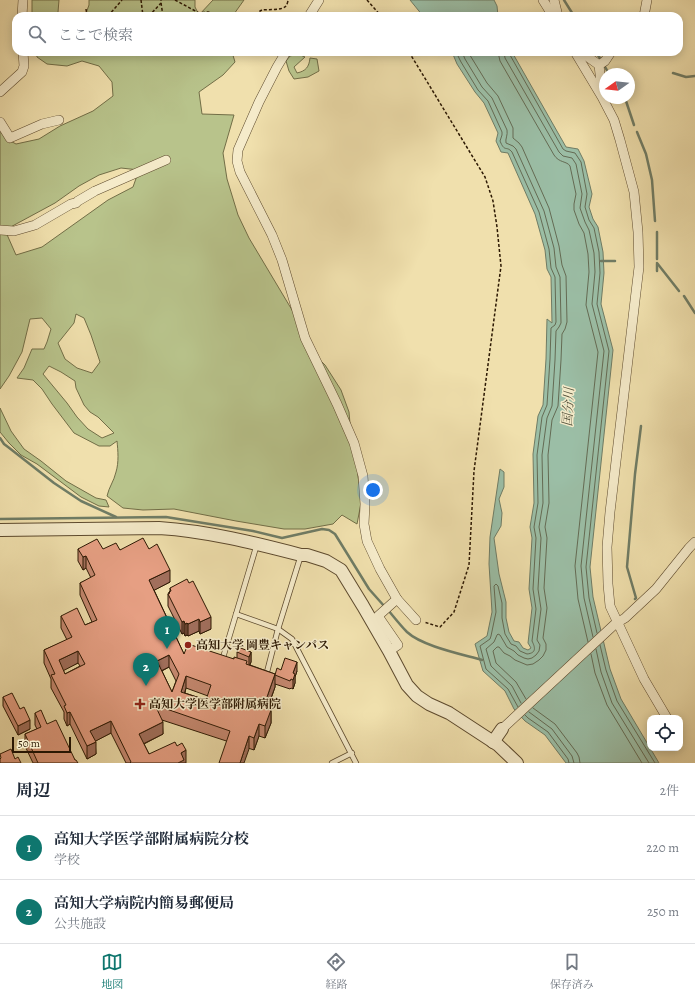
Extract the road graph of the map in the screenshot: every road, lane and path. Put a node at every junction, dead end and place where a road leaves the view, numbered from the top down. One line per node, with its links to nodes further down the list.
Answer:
1 (23, 0): 14 (street)
2 (122, 0): 16 (path)
3 (141, 0): 17 (path)
4 (162, 0): 12 (path)
5 (175, 0): 20 (path)
6 (288, 0): 22 (path)
7 (319, 0): 23 (street)
8 (367, 0): 24 (path)
9 (543, 0): 25 (street)
10 (554, 0): 26 (street)
11 (647, 0): 27 (street)
12 (161, 3): 18 (path); 19 (path)
13 (86, 9): 15 (path)
14 (22, 12)
15 (86, 12)
16 (112, 12)
17 (142, 12)
18 (153, 12)
19 (162, 12)
20 (199, 12): 21 (path)
21 (208, 12)
22 (259, 12)
23 (312, 12)
24 (378, 12)
25 (550, 12)
26 (557, 12)
27 (645, 12)
28 (23, 56): 36 (street)
29 (284, 56): 47 (street)
30 (412, 56): 49 (path)
31 (577, 56): 37 (street)
32 (587, 56): 34 (street)
33 (608, 56): 34 (street)
34 (599, 65): 35 (street)
35 (599, 68)
36 (0, 92)
37 (599, 92)
38 (606, 104): 50 (street)
39 (59, 120): 40 (street)
40 (0, 122)
41 (166, 160): 42 (street)
42 (0, 230)
43 (0, 530): 45 (street)
44 (695, 542): 50 (street)
45 (258, 544): 46 (street); 48 (lane)
46 (302, 555): 51 (lane); 52 (street)
47 (394, 601): 49 (street); 52 (street)
48 (236, 614): 51 (lane); 53 (lane)
49 (416, 620)
50 (616, 623): 55 (street); 56 (street)
51 (278, 629): 54 (lane); 58 (lane)
52 (389, 651): 57 (street)
53 (229, 663)
54 (259, 673)
55 (665, 715)
56 (502, 729): 57 (street)
57 (493, 742): 61 (street)
58 (352, 753): 59 (lane); 60 (lane)
59 (332, 763)
60 (356, 763)
61 (517, 763)

